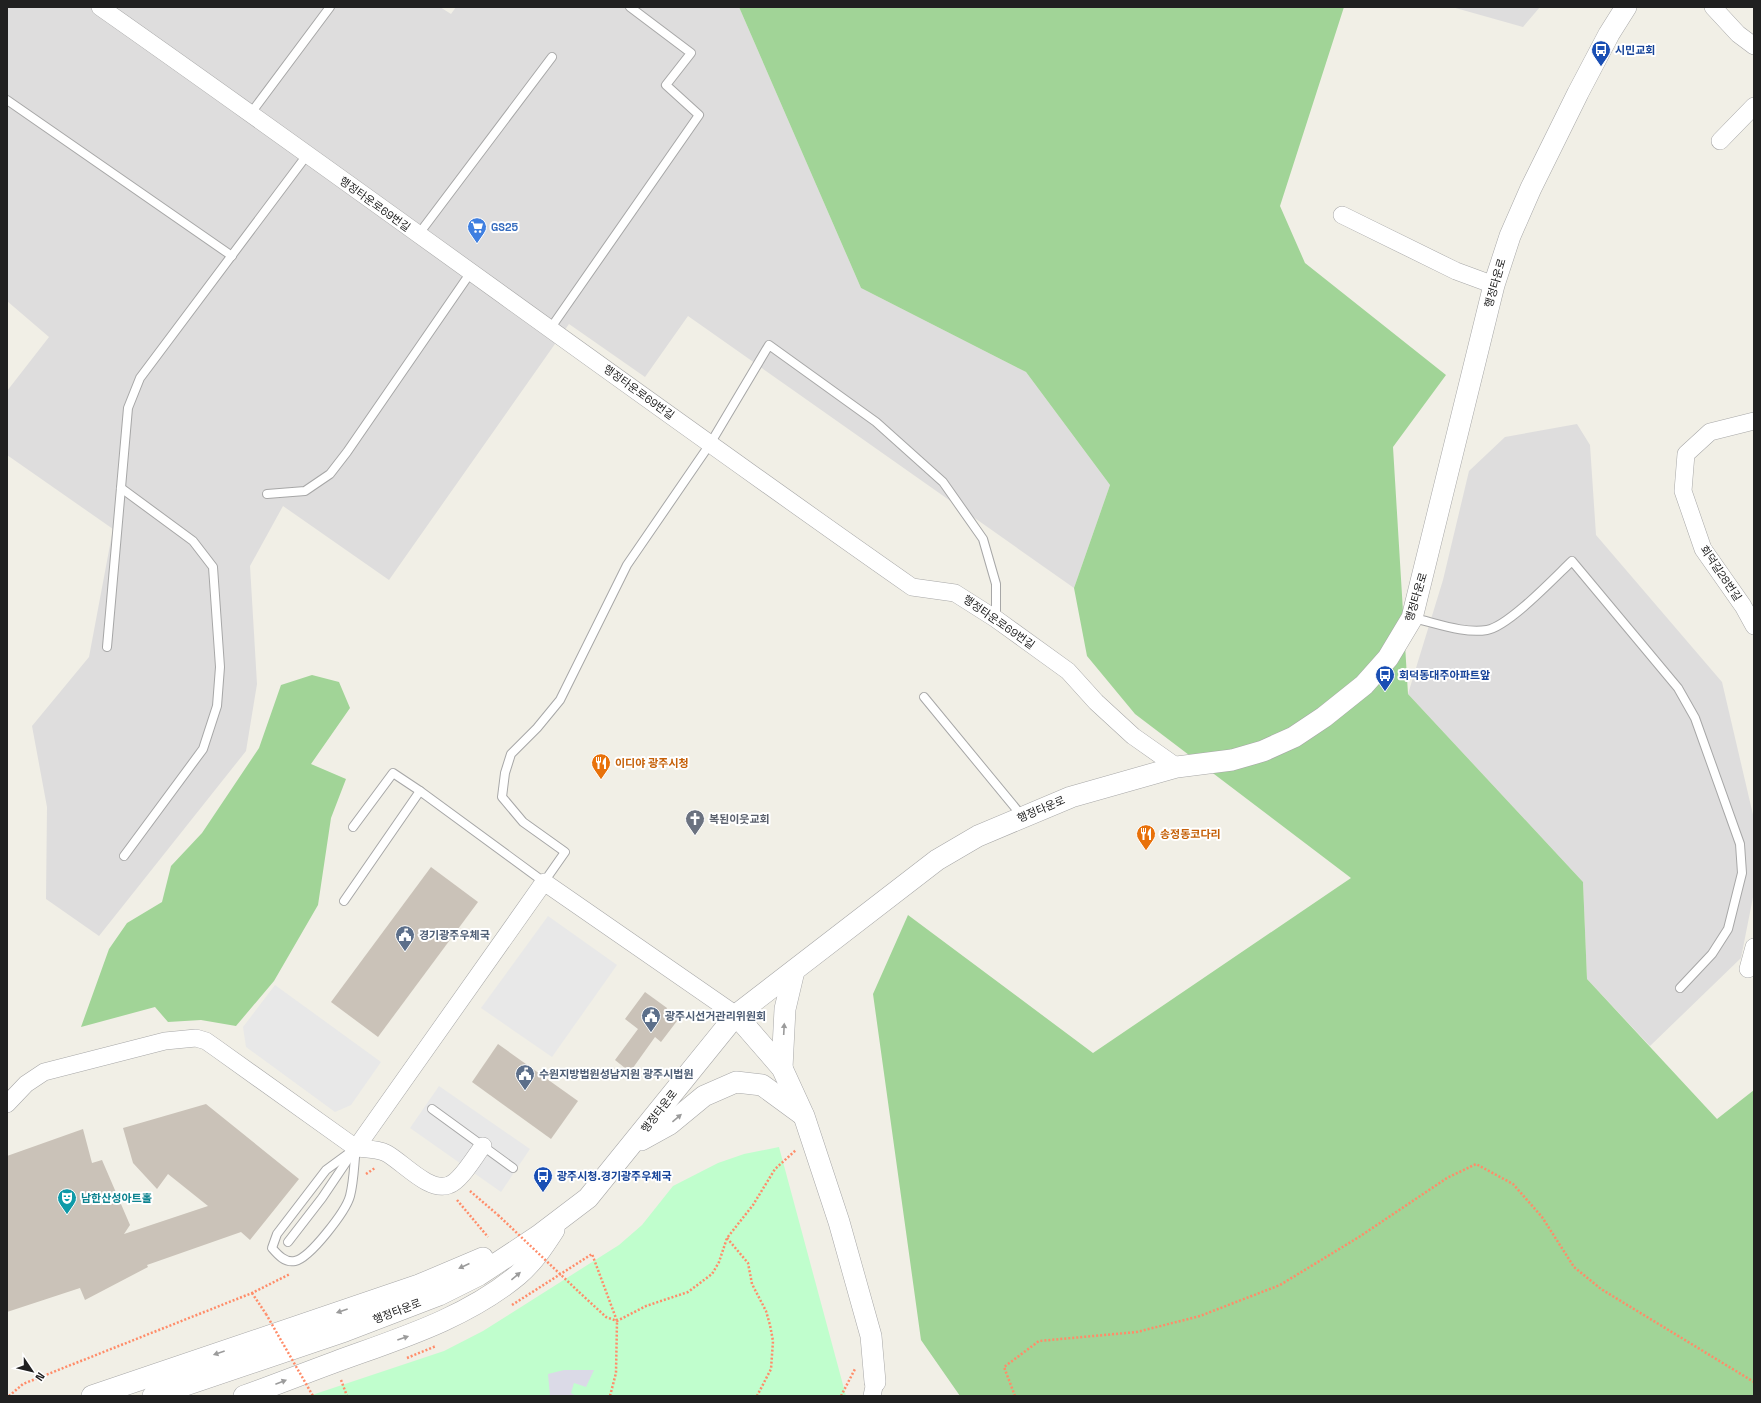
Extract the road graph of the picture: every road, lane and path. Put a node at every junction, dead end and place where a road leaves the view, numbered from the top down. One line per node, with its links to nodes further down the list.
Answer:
1 (100, 7): 10 (street, 행정타운로69번길)
2 (330, 7): 10 (lane)
3 (630, 7): 18 (lane)
4 (1626, 7): 17 (street, 행정타운로)
5 (1713, 7): 6 (street)
6 (1754, 46)
7 (552, 57): 14 (lane)
8 (7, 100): 15 (lane)
9 (1754, 106): 11 (street)
10 (251, 113): 12 (street, 행정타운로69번길)
11 (1720, 142)
12 (307, 154): 14 (street, 행정타운로69번길); 15 (lane)
13 (1342, 215): 17 (street)
14 (418, 235): 16 (street, 행정타운로69번길)
15 (232, 256): 21 (lane)
16 (471, 272): 18 (street, 행정타운로69번길); 22 (lane)
17 (1494, 285): 23 (street, 행정타운로)
18 (550, 329): 20 (street, 행정타운로69번길)
19 (1754, 421): 25 (street, 회덕길28번길)
20 (710, 444): 24 (street, 행정타운로69번길); 24 (lane); 33 (lane)
21 (121, 488): 26 (lane); 32 (lane)
22 (267, 494)
23 (1412, 618): 28 (street, 행정타운로); 38 (lane)
24 (996, 619): 28 (street, 행정타운로69번길)
25 (1754, 626)
26 (107, 647)
27 (924, 697): 30 (lane)
28 (1177, 767): 30 (street, 행정타운로)
29 (420, 791): 31 (lane); 33 (lane); 34 (lane)
30 (1022, 817): 37 (street, 행정타운로)
31 (353, 827)
32 (124, 856)
33 (544, 882): 39 (street); 47 (street)
34 (344, 901)
35 (1754, 947): 36 (street)
36 (1748, 970)
37 (794, 971): 39 (street, 행정타운로); 40 (street, one-way to 37)
38 (1680, 988)
39 (736, 1015): 40 (street); 45 (street, 행정타운로)
40 (782, 1068): 43 (street)
41 (7, 1104): 47 (street)
42 (432, 1109): 46 (lane)
43 (804, 1116): 44 (street); 45 (street, one-way to 43)
44 (811, 1137): 55 (path); 63 (street)
45 (632, 1145): 53 (street, 행정타운로)
46 (483, 1146): 47 (street); 49 (lane)
47 (356, 1148): 47 (lane); 56 (lane)
48 (383, 1167): 50 (path)
49 (513, 1168)
50 (364, 1178)
51 (467, 1188): 60 (path, bridge)
52 (454, 1196): 54 (path)
53 (562, 1218): 65 (street, one-way to 65); 66 (street, 행정타운로); 67 (street, one-way to 53)
54 (488, 1237)
55 (727, 1238): 60 (path); 71 (path)
56 (288, 1242)
57 (592, 1254): 60 (path)
58 (295, 1271): 59 (path)
59 (252, 1292): 64 (path); 68 (path, bridge)
60 (617, 1321): 70 (path)
61 (341, 1380): 69 (path)
62 (1754, 1382): 72 (path)
63 (874, 1391)
64 (9, 1396)
65 (92, 1396)
66 (153, 1396)
67 (244, 1396)
68 (313, 1396)
69 (347, 1396)
70 (610, 1396)
71 (757, 1396)
72 (1015, 1396)

